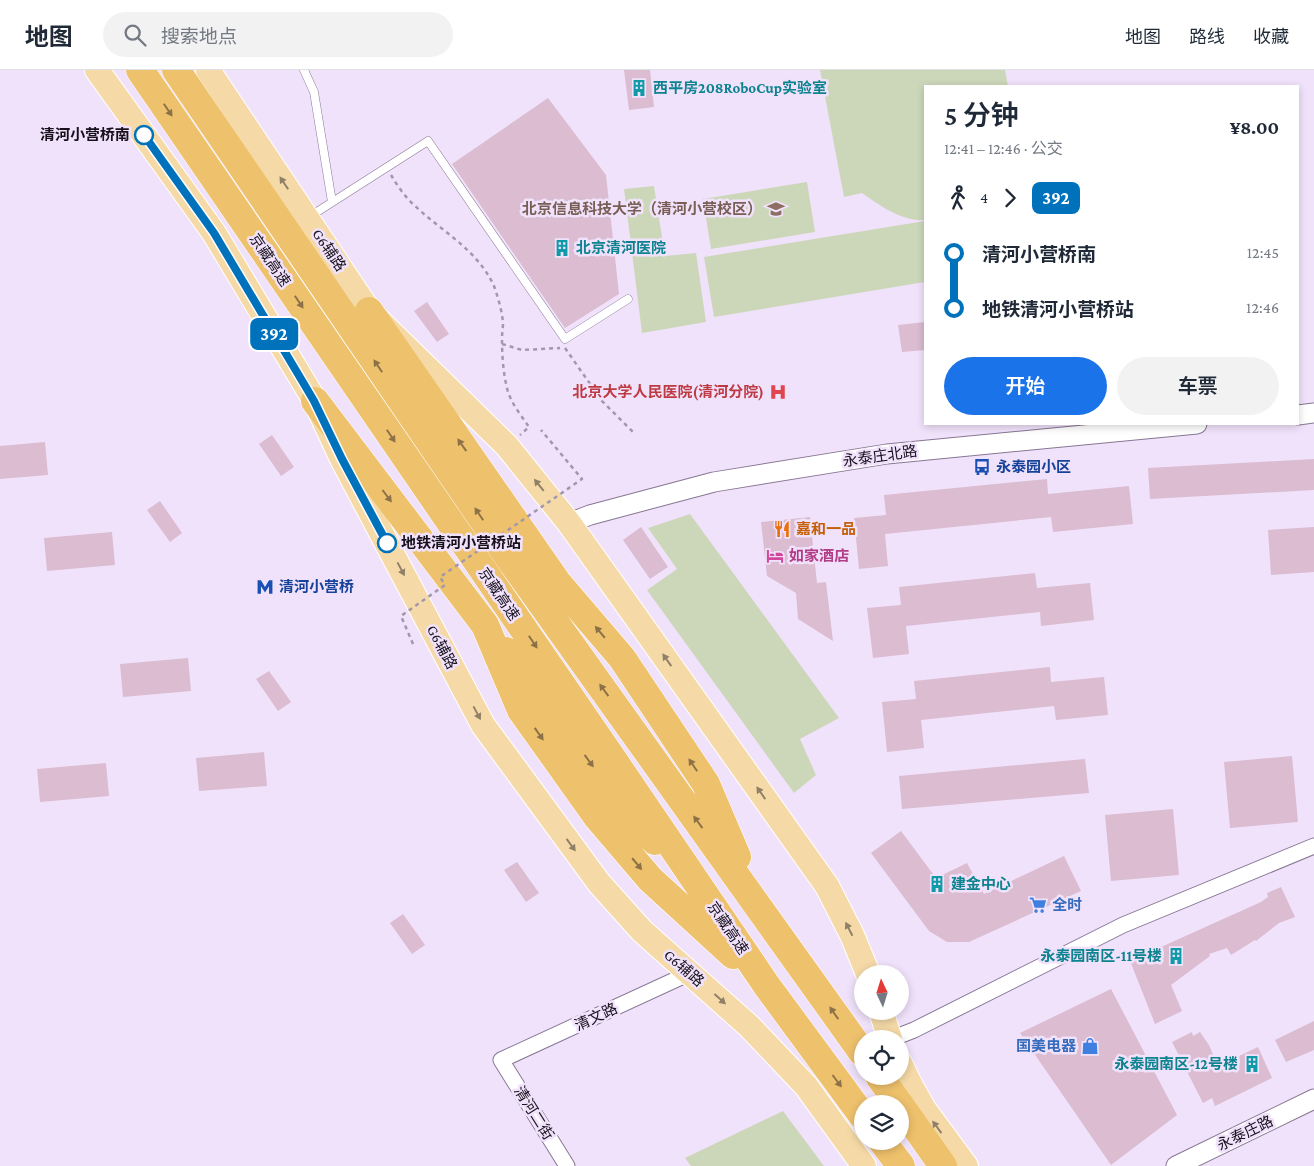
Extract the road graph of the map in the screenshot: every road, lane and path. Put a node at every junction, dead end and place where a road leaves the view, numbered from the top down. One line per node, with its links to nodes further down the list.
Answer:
1 (97, 70): 12 (main road, G6辅路)
2 (140, 70): 23 (highway, 京藏高速, one-way to 23)
3 (176, 70): 24 (highway, 京藏高速, one-way to 3)
4 (208, 70): 8 (main road, G6辅路, one-way to 4)
5 (304, 70): 7 (lane)
6 (387, 167): 7 (lane); 9 (lane); 11 (path)
7 (332, 202): 8 (lane)
8 (307, 218): 10 (main road, G6辅路)
9 (628, 299)
10 (369, 311): 18 (main road, G6辅路); 24 (highway, one-way to 10)
11 (502, 344): 17 (path); 18 (path)
12 (314, 401): 20 (highway, one-way to 20); 26 (main road, G6辅路, one-way to 26)
13 (1314, 413): 14 (street)
14 (1299, 414)
15 (1187, 425): 19 (street, 永泰庄北路)
16 (541, 430): 21 (path, bridge)
17 (634, 433)
18 (507, 446): 19 (main road, G6辅路, one-way to 18)
19 (569, 523): 25 (main road, G6辅路, one-way to 19)
20 (485, 625): 23 (highway, one-way to 23); 27 (highway, one-way to 27)
21 (413, 644)
22 (1314, 846): 28 (street)
23 (692, 876): 27 (highway, 京藏高速)
24 (757, 904): 29 (highway, 京藏高速, one-way to 24)
25 (864, 965)
26 (690, 973): 30 (street, 清文路); 37 (main road, G6辅路, one-way to 37)
27 (766, 986): 33 (highway, 京藏高速, one-way to 33)
28 (909, 1032)
29 (854, 1041)
30 (501, 1060): 36 (street, 清河二街)
31 (909, 1082): 40 (main road, one-way to 31)
32 (1314, 1099): 41 (street, 永泰庄路)
33 (854, 1104)
34 (909, 1118): 39 (highway)
35 (889, 1150): 38 (highway)
36 (567, 1166)
37 (864, 1166)
38 (901, 1166)
39 (943, 1166)
40 (966, 1166)
41 (1176, 1166)

